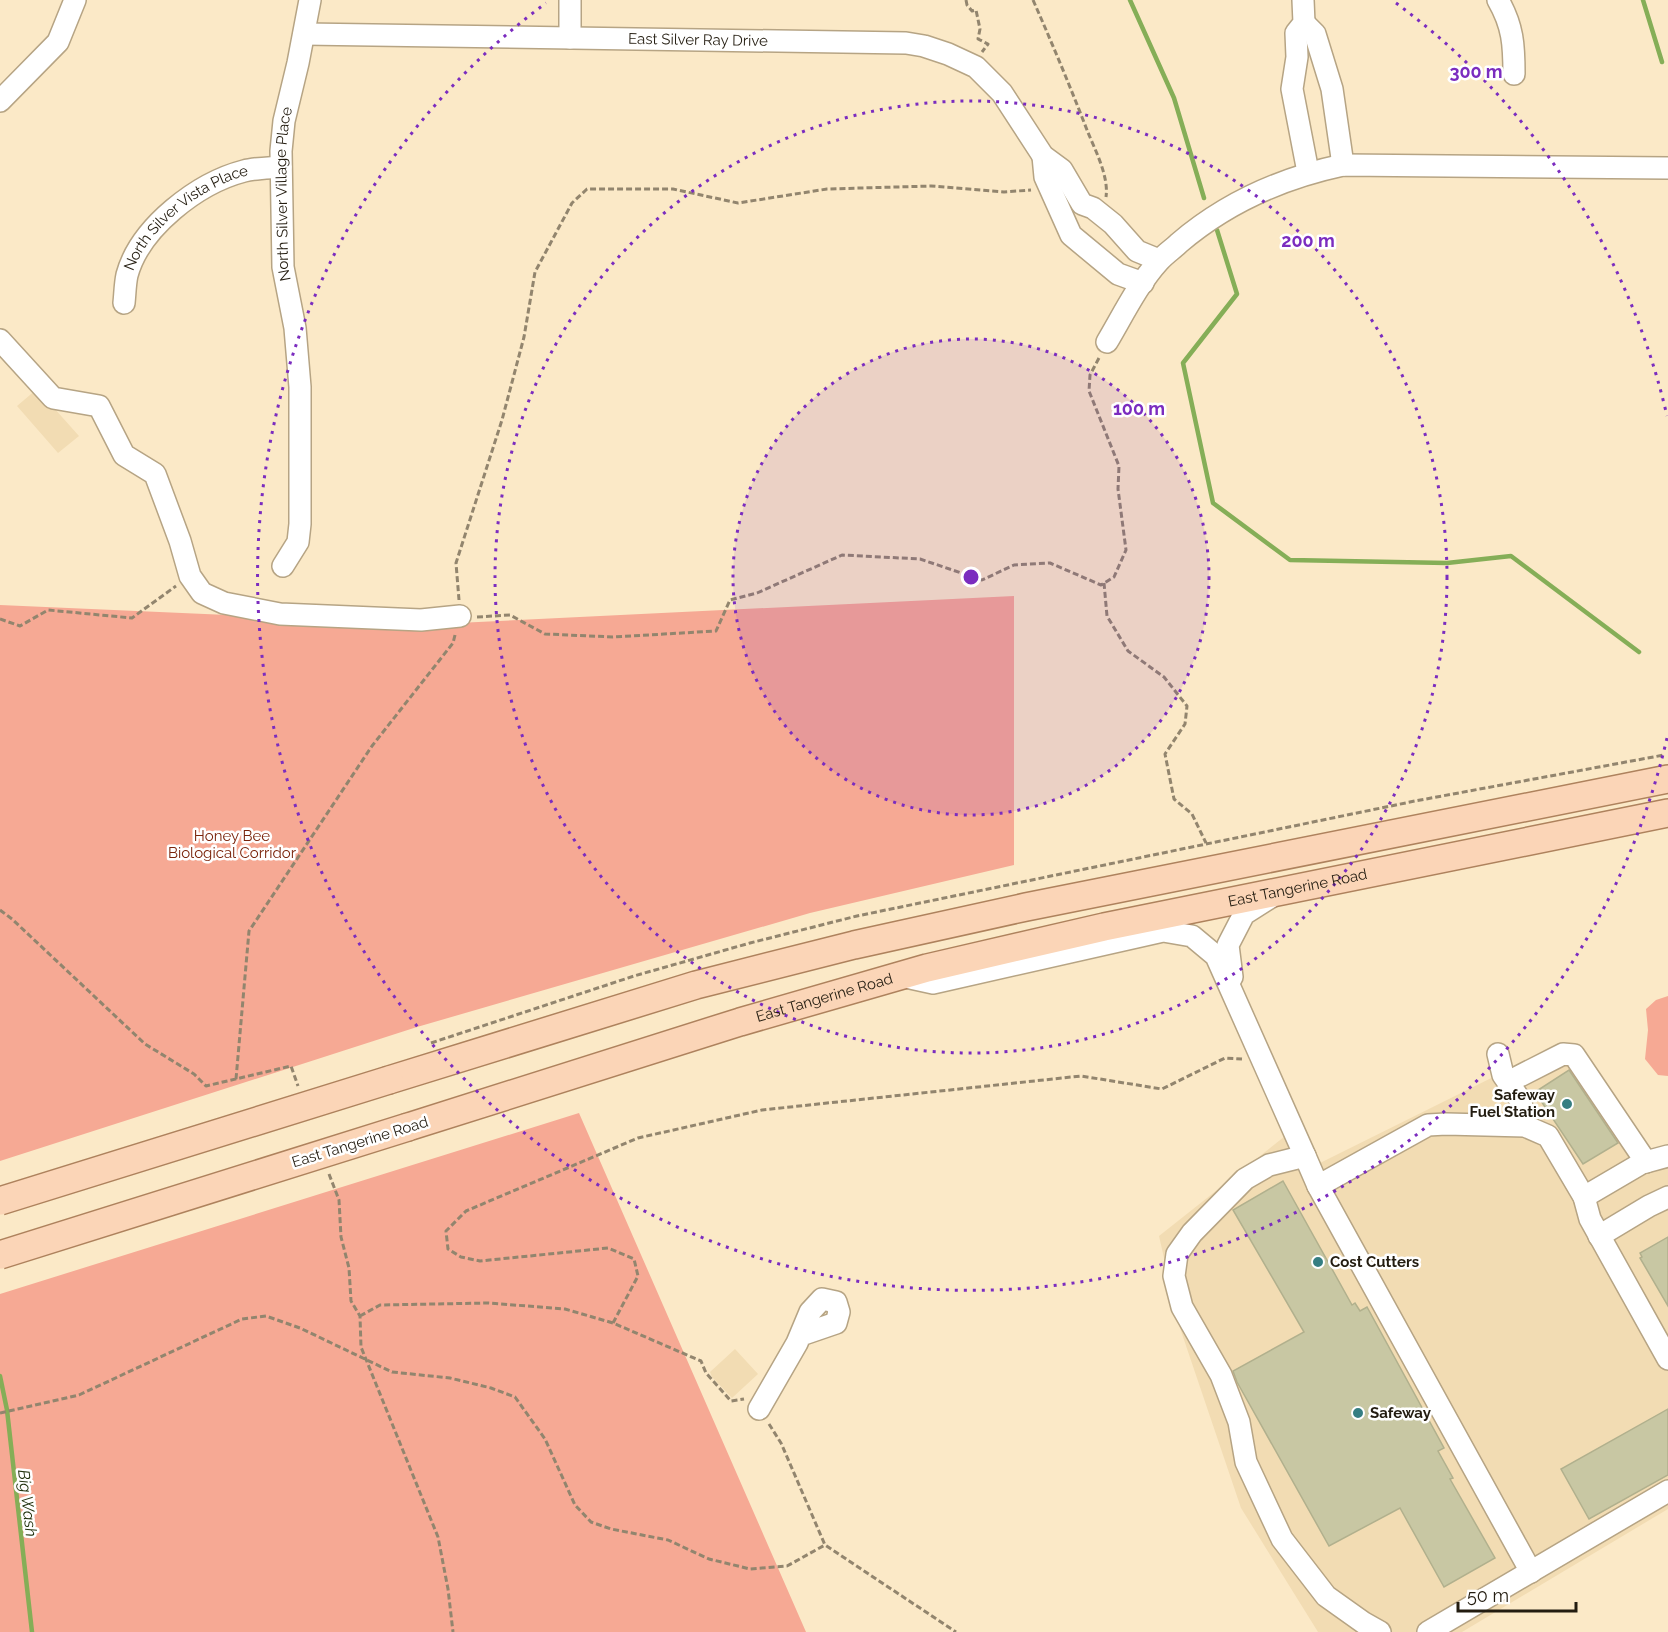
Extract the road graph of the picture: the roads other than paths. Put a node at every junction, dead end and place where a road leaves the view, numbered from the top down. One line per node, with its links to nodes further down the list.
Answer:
1 (75, 0): 10 (street)
2 (310, 0): 7 (street, North Silver Village Place)
3 (570, 0): 8 (street)
4 (1303, 0): 6 (street)
5 (1498, 0): 9 (street)
6 (1304, 23): 12 (street); 15 (street)
7 (304, 34): 8 (street, East Silver Ray Drive); 13 (street, North Silver Village Place)
8 (570, 38): 11 (street, East Silver Ray Drive)
9 (1514, 74)
10 (0, 101)
11 (1043, 156): 16 (street, East Silver Ray Drive); 17 (street, East Silver Ray Drive)
12 (1343, 165): 14 (street); 15 (street)
13 (281, 167): 18 (street, North Silver Vista Place); 21 (street, North Silver Village Place)
14 (1668, 168)
15 (1308, 172): 16 (street)
16 (1159, 260): 17 (street)
17 (1143, 283): 20 (street)
18 (124, 303)
19 (0, 340): 22 (street)
20 (1107, 342)
21 (283, 566)
22 (460, 616)
23 (1668, 779): 37 (main road, bridge)
24 (1668, 813): 25 (main road, East Tangerine Road)
25 (1280, 891): 26 (main road, East Tangerine Road); 27 (street)
26 (900, 976): 27 (street); 39 (main road, East Tangerine Road, bridge)
27 (1234, 998): 31 (street)
28 (1498, 1054): 29 (street)
29 (1508, 1083): 30 (street); 33 (street)
30 (1525, 1126): 34 (street); 35 (street)
31 (1305, 1156): 34 (street); 45 (street)
32 (1668, 1156): 33 (street)
33 (1646, 1162): 35 (street)
34 (1318, 1186): 44 (street)
35 (1584, 1197): 38 (street)
36 (1668, 1197): 38 (street)
37 (0, 1201)
38 (1599, 1236): 41 (street)
39 (0, 1255)
40 (801, 1335): 42 (street)
41 (1668, 1359)
42 (759, 1409)
43 (1668, 1491): 44 (street)
44 (1531, 1572): 46 (street)
45 (1380, 1632)
46 (1428, 1632)

